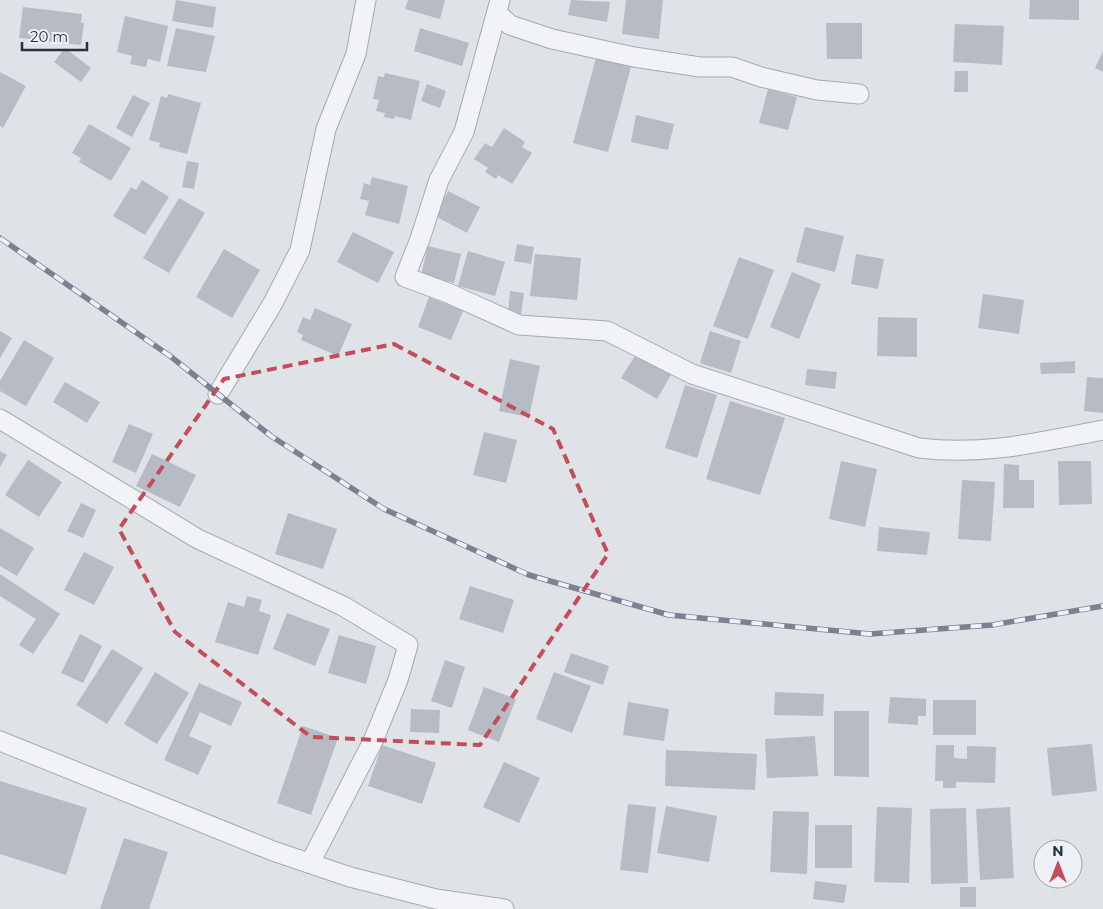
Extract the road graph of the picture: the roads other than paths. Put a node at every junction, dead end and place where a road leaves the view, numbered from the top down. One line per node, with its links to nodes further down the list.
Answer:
1 (366, 0): 4 (street)
2 (499, 6): 3 (street); 6 (street)
3 (859, 94)
4 (218, 394)
5 (0, 419): 8 (street)
6 (1103, 430)
7 (0, 741): 8 (street)
8 (310, 863): 9 (street)
9 (504, 909)

